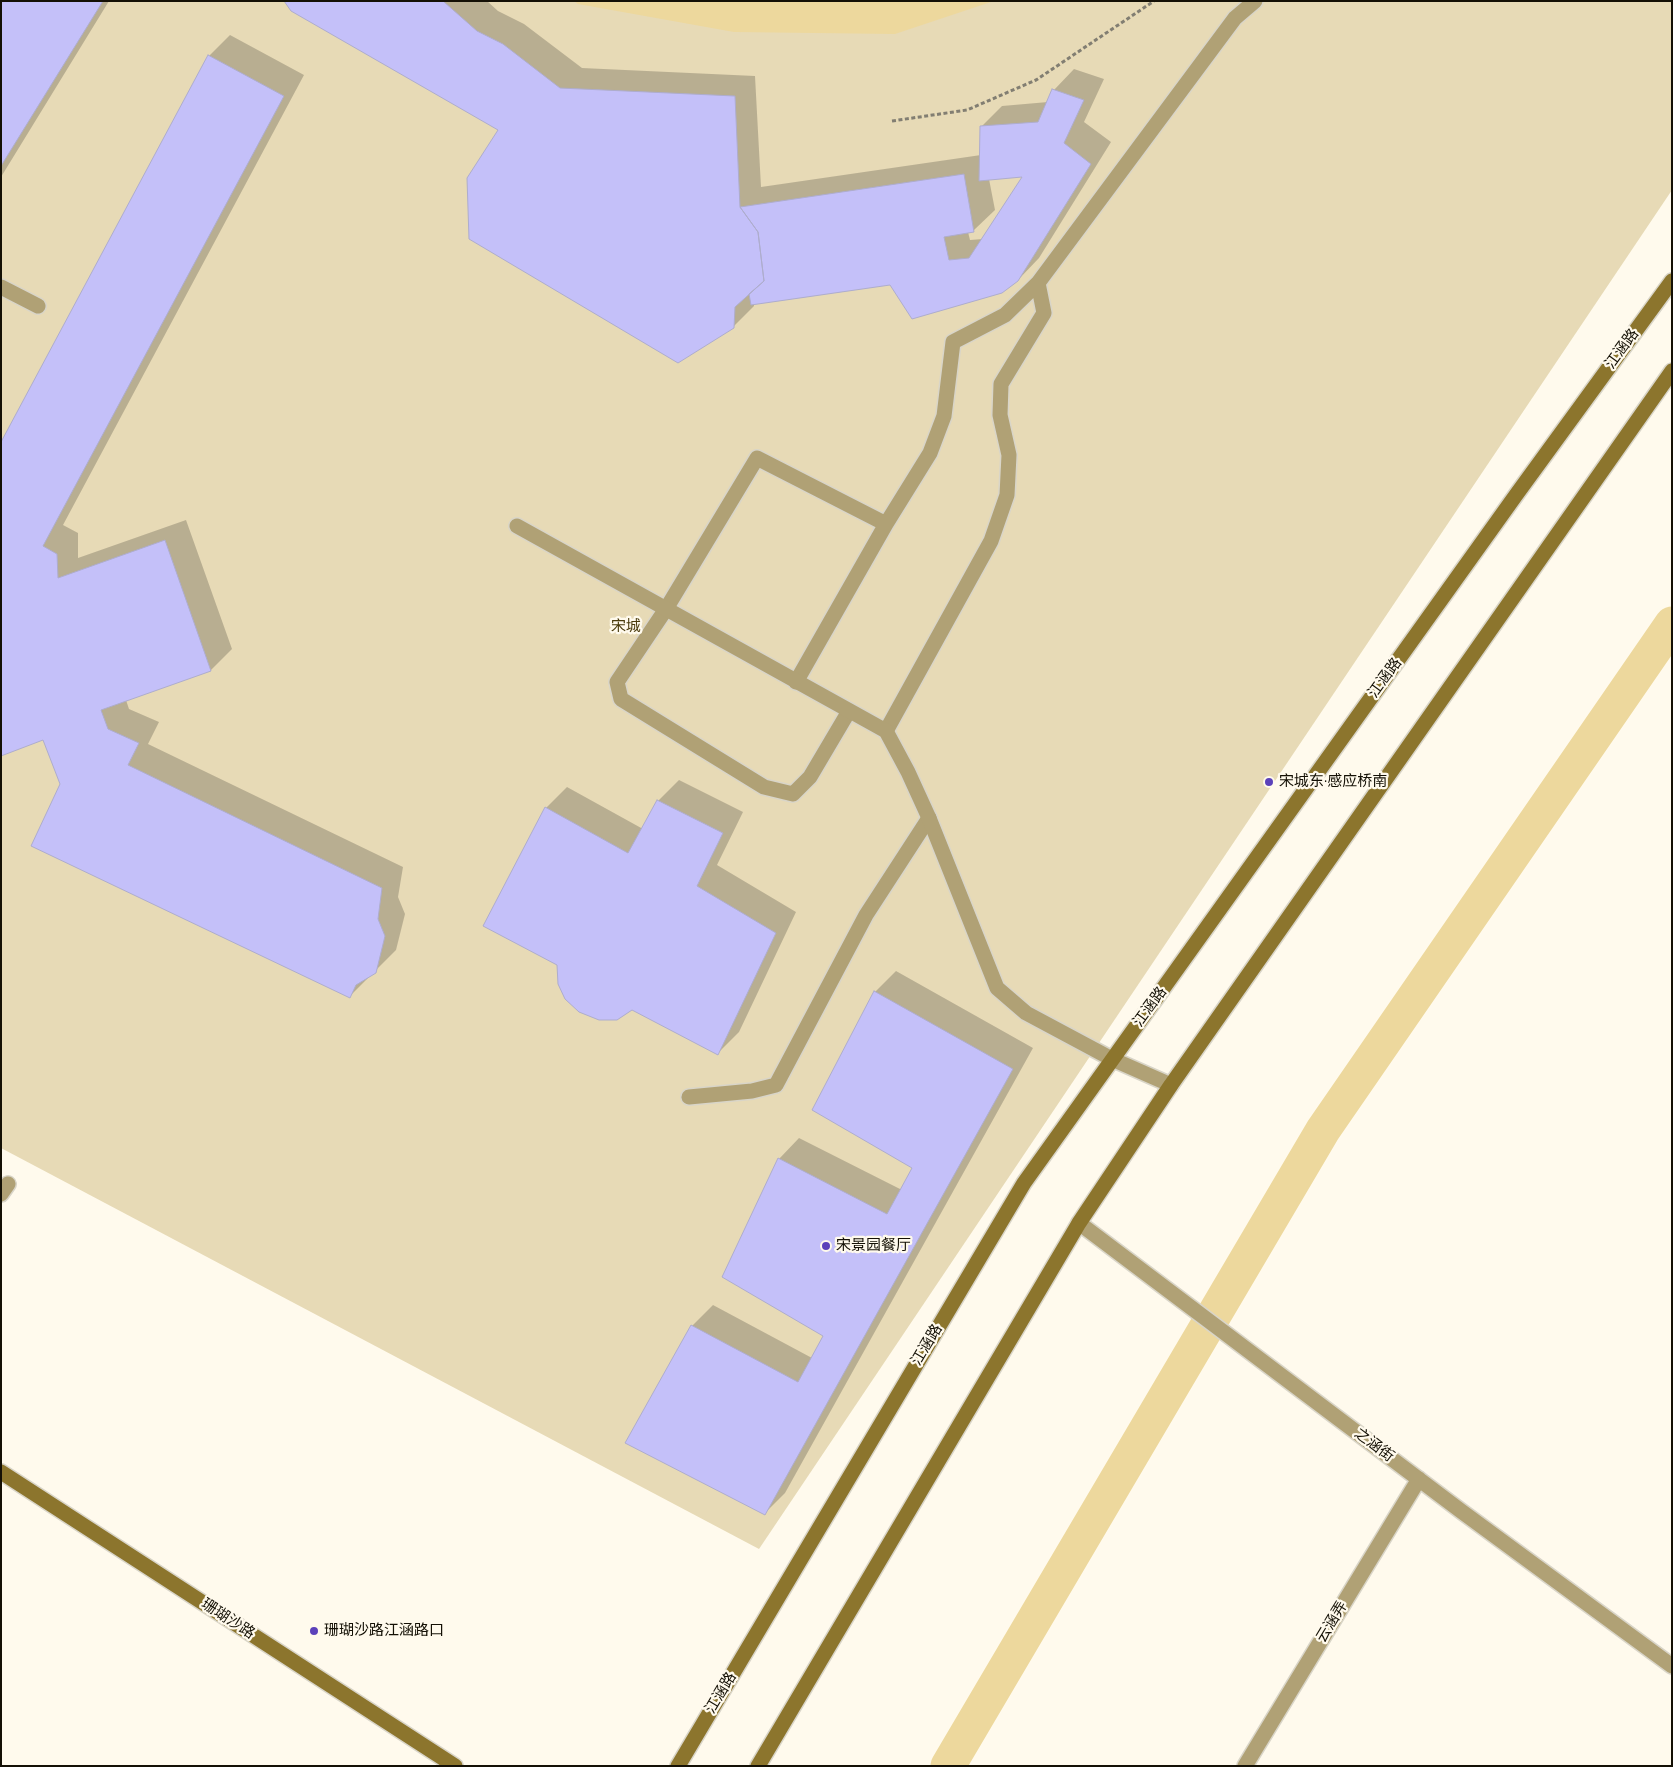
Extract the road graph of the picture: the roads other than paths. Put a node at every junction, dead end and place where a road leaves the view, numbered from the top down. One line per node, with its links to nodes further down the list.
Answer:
1 (1255, 1): 3 (street)
2 (1672, 281): 14 (main road, 江涵路)
3 (1038, 283): 7 (street); 12 (street)
4 (1, 287): 5 (street)
5 (38, 306)
6 (1672, 371): 15 (main road)
7 (886, 524): 9 (street); 10 (street)
8 (517, 526): 9 (street)
9 (666, 609): 10 (street); 11 (street)
10 (796, 682): 11 (street)
11 (849, 711): 12 (street)
12 (886, 731): 13 (street)
13 (929, 818): 14 (street); 16 (street)
14 (1112, 1059): 15 (street); 22 (main road, 江涵路)
15 (1171, 1085): 17 (main road)
16 (689, 1097)
17 (1079, 1223): 19 (street, 之涵街); 23 (main road)
18 (1, 1472): 21 (main road, 珊瑚沙路)
19 (1419, 1479): 20 (street, 之涵街); 24 (street, 云涵弄)
20 (1672, 1666)
21 (455, 1766)
22 (678, 1766)
23 (758, 1766)
24 (1245, 1766)

